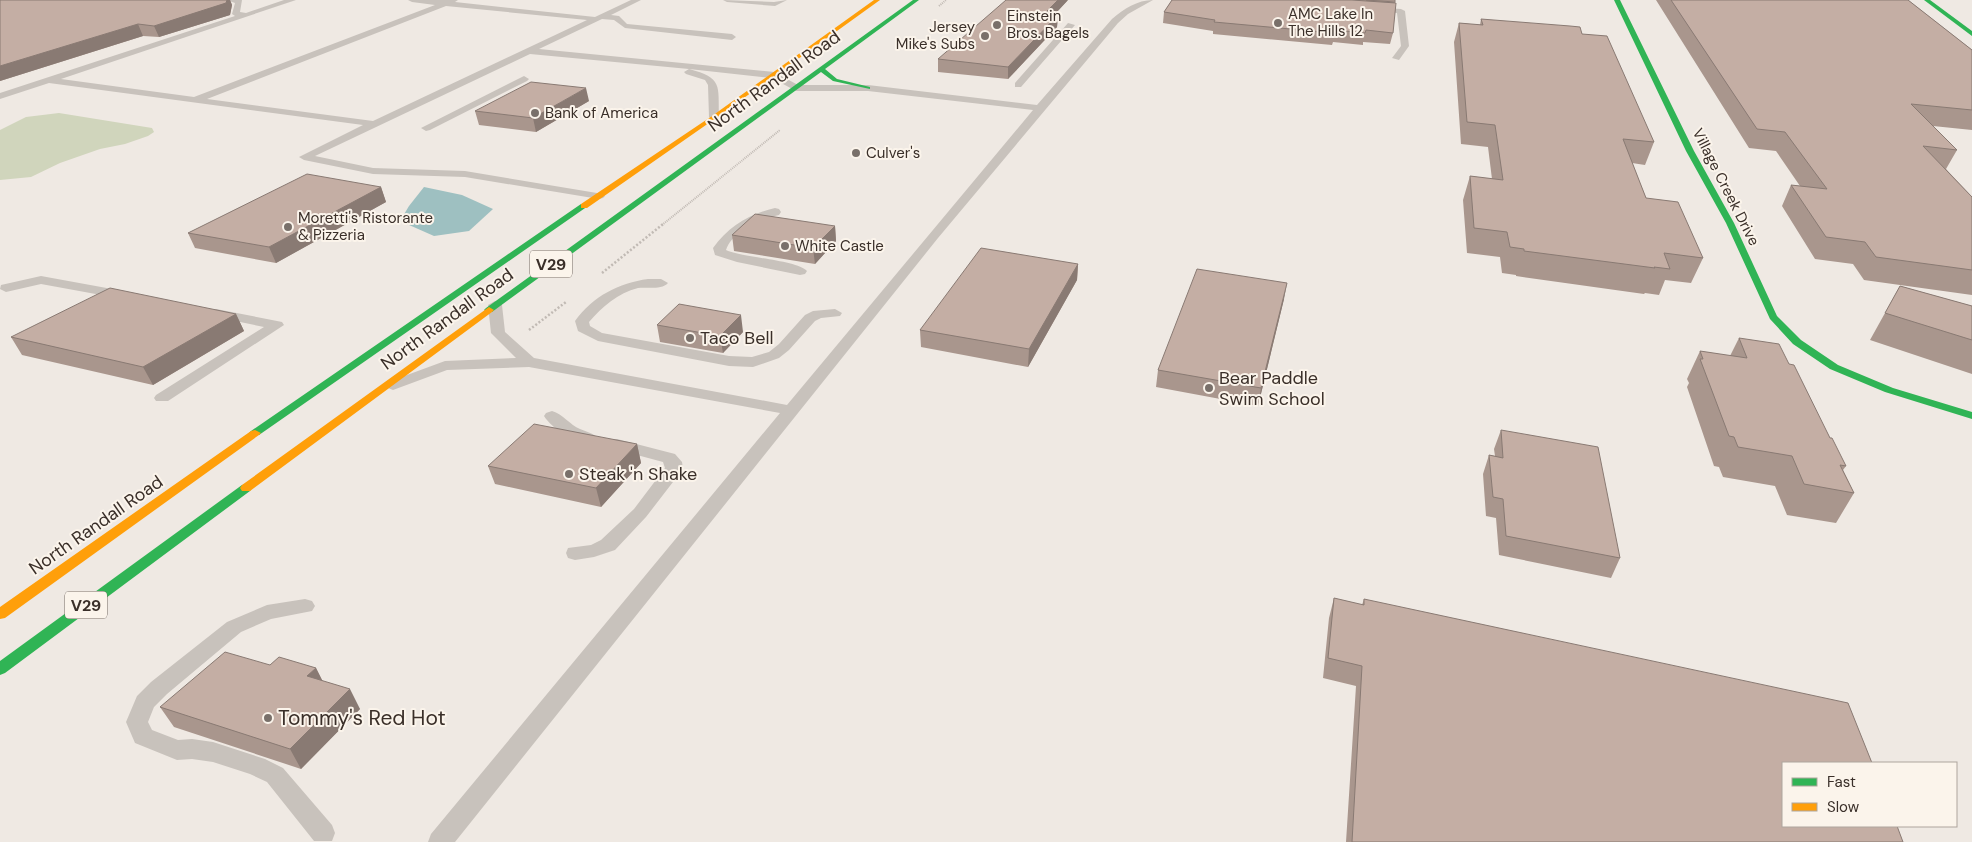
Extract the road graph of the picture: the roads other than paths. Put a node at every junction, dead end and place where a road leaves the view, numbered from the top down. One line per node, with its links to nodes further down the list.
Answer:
1 (231, 0): 15 (lane)
2 (292, 0): 15 (lane)
3 (412, 0): 13 (lane)
4 (454, 0): 13 (lane)
5 (636, 0): 16 (lane)
6 (727, 0): 7 (lane)
7 (783, 0)
8 (877, 0): 24 (main road, North Randall Road / V29)
9 (916, 0): 23 (main road, North Randall Road / V29)
10 (1150, 0): 32 (lane)
11 (1617, 0): 50 (main road, Village Creek Drive)
12 (1927, 0): 18 (main road)
13 (445, 4): 16 (lane); 31 (lane)
14 (1362, 8): 22 (lane)
15 (246, 15): 26 (lane)
16 (600, 18): 19 (lane); 20 (lane)
17 (1071, 25): 27 (lane)
18 (1972, 34)
19 (732, 37)
20 (529, 50): 21 (lane); 34 (lane)
21 (590, 57): 24 (lane); 33 (lane)
22 (1396, 58)
23 (821, 70): 28 (main road, North Randall Road / V29); 29 (main road)
24 (774, 74): 28 (lane); 33 (main road, North Randall Road / V29)
25 (524, 79): 35 (lane)
26 (48, 80): 30 (lane); 31 (lane)
27 (1018, 85)
28 (796, 88): 29 (lane); 42 (main road, North Randall Road / V29)
29 (868, 88): 32 (lane)
30 (0, 96)
31 (194, 100): 34 (lane)
32 (1039, 108): 48 (lane)
33 (714, 117): 36 (main road, North Randall Road / V29)
34 (374, 124): 36 (lane)
35 (426, 128)
36 (599, 196): 53 (main road, North Randall Road / V29)
37 (776, 212): 38 (lane)
38 (800, 271)
39 (661, 282): 44 (lane)
40 (2, 288): 41 (lane)
41 (136, 298)
42 (495, 305): 45 (lane); 46 (main road, North Randall Road / V29)
43 (202, 310): 47 (lane)
44 (835, 312)
45 (529, 362): 46 (lane); 48 (lane)
46 (381, 390): 54 (main road, North Randall Road / V29)
47 (162, 398)
48 (790, 410): 56 (lane)
49 (552, 416): 51 (lane)
50 (1972, 416)
51 (575, 553)
52 (305, 606): 55 (lane)
53 (0, 614)
54 (0, 669)
55 (323, 833)
56 (440, 842)

